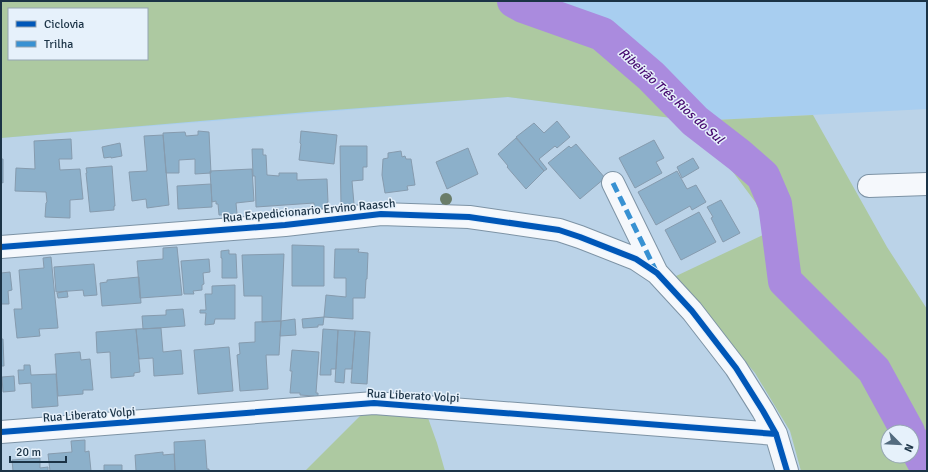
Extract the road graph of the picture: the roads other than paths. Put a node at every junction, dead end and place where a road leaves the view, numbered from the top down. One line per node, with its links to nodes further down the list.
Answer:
1 (613, 183): 5 (street)
2 (927, 184): 3 (street)
3 (869, 186)
4 (1, 246): 5 (street, Rua Expedicionario Ervino Raasch)
5 (657, 273): 7 (street, Rua Expedicionario Ervino Raasch)
6 (1, 432): 7 (street, Rua Liberato Volpi)
7 (776, 434): 8 (street, Rua Expedicionario Ervino Raasch)
8 (787, 471)

